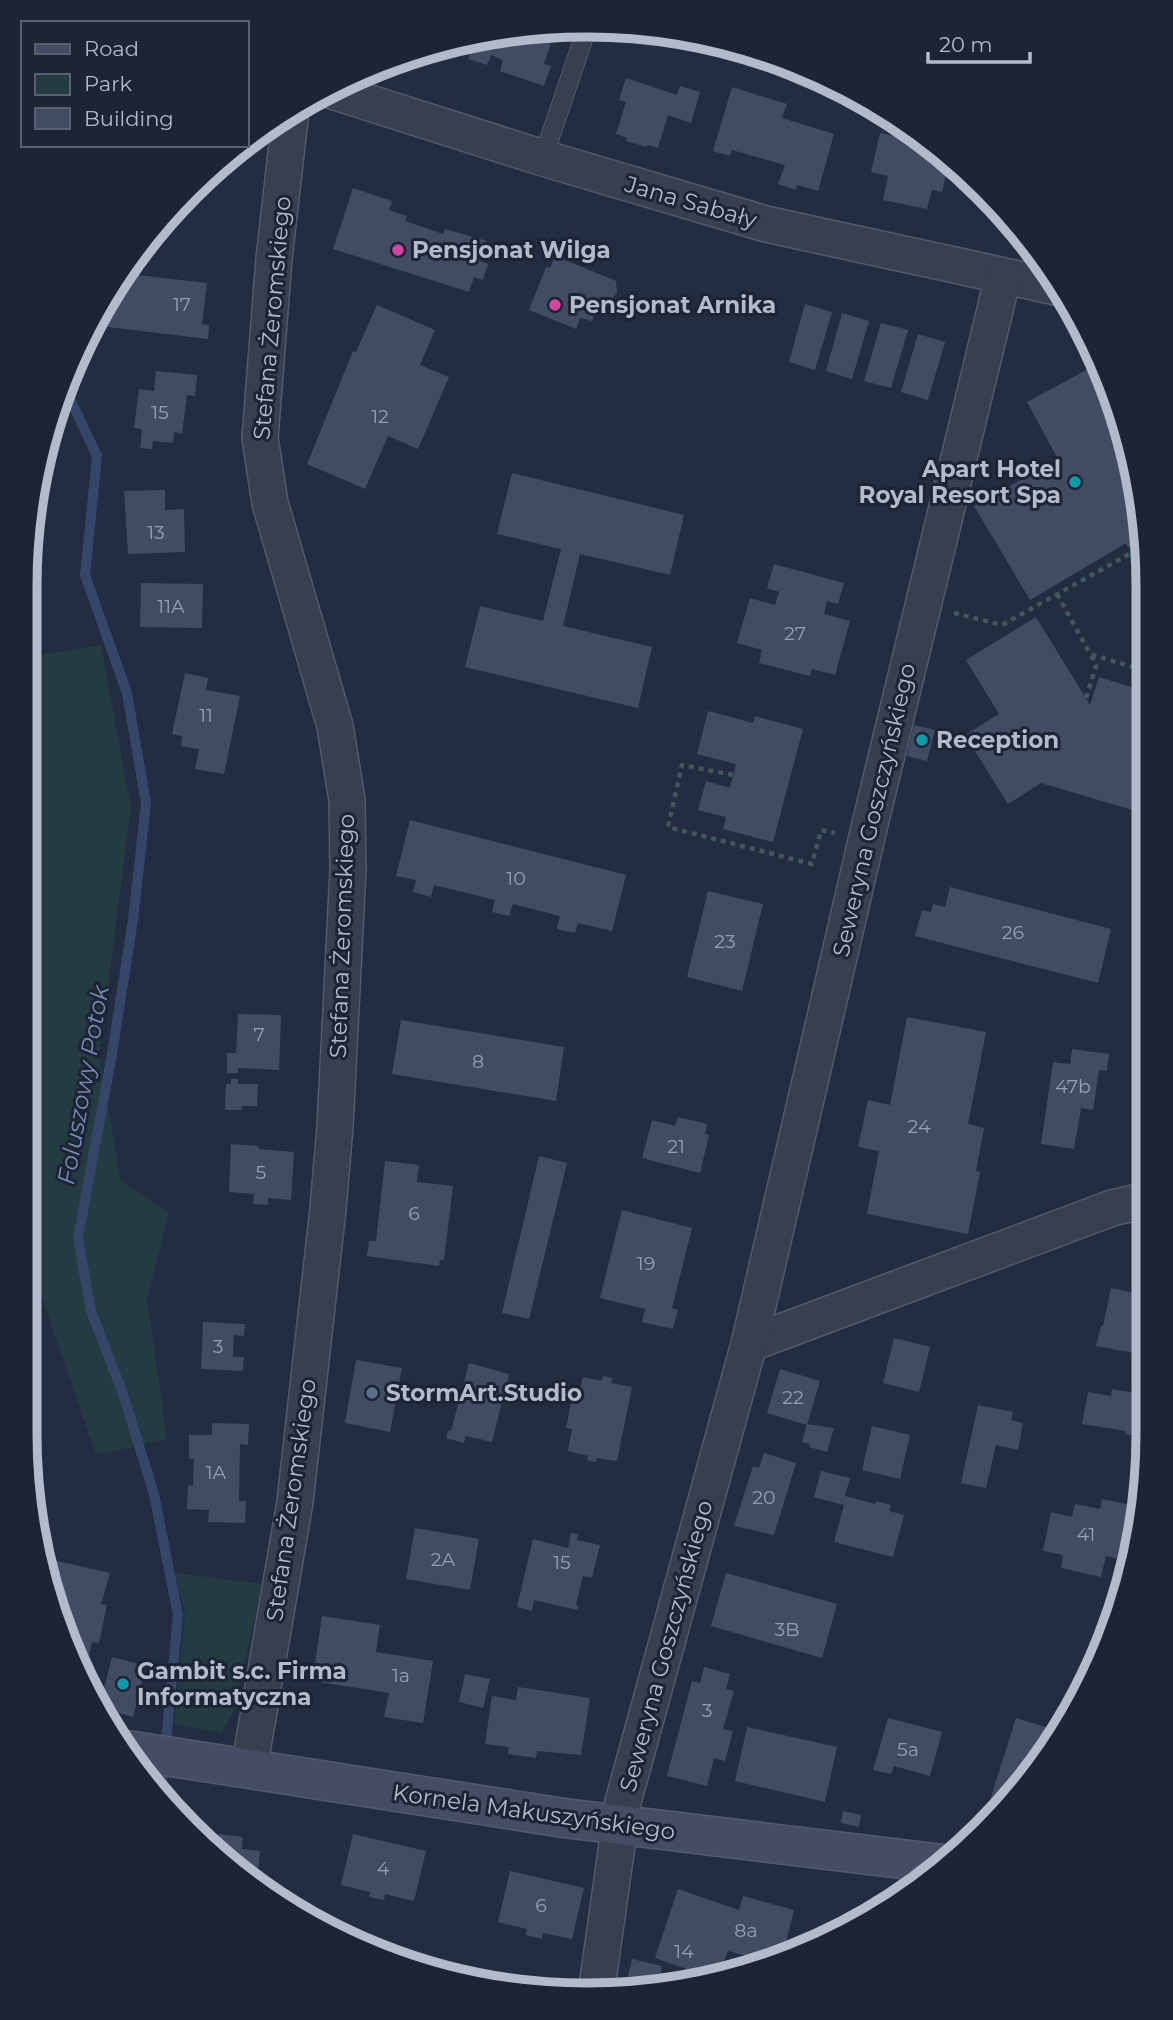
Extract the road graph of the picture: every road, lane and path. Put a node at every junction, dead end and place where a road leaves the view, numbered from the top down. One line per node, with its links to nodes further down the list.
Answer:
1 (584, 37): 4 (lane)
2 (341, 94): 4 (street, Jana Sabały)
3 (289, 124): 19 (street, Stefana Żeromskiego)
4 (542, 158): 5 (street, Jana Sabały)
5 (1003, 277): 6 (street, Jana Sabały); 10 (street, Seweryna Goszczyńskiego)
6 (1047, 285)
7 (1128, 542): 8 (path)
8 (1133, 552): 9 (path)
9 (1057, 594): 10 (path); 11 (path)
10 (918, 626): 15 (street, Seweryna Goszczyńskiego)
11 (1090, 654): 12 (path); 13 (path)
12 (1136, 668)
13 (1086, 698)
14 (733, 775): 15 (path)
15 (866, 841): 17 (street, Seweryna Goszczyńskiego)
16 (1136, 1203): 17 (street)
17 (749, 1344): 20 (street, Seweryna Goszczyńskiego)
18 (138, 1752): 19 (street, Kornela Makuszyńskiego)
19 (248, 1769): 20 (street, Kornela Makuszyńskiego)
20 (621, 1826): 21 (street, Kornela Makuszyńskiego); 22 (street, Seweryna Goszczyńskiego)
21 (930, 1862)
22 (598, 1983)

